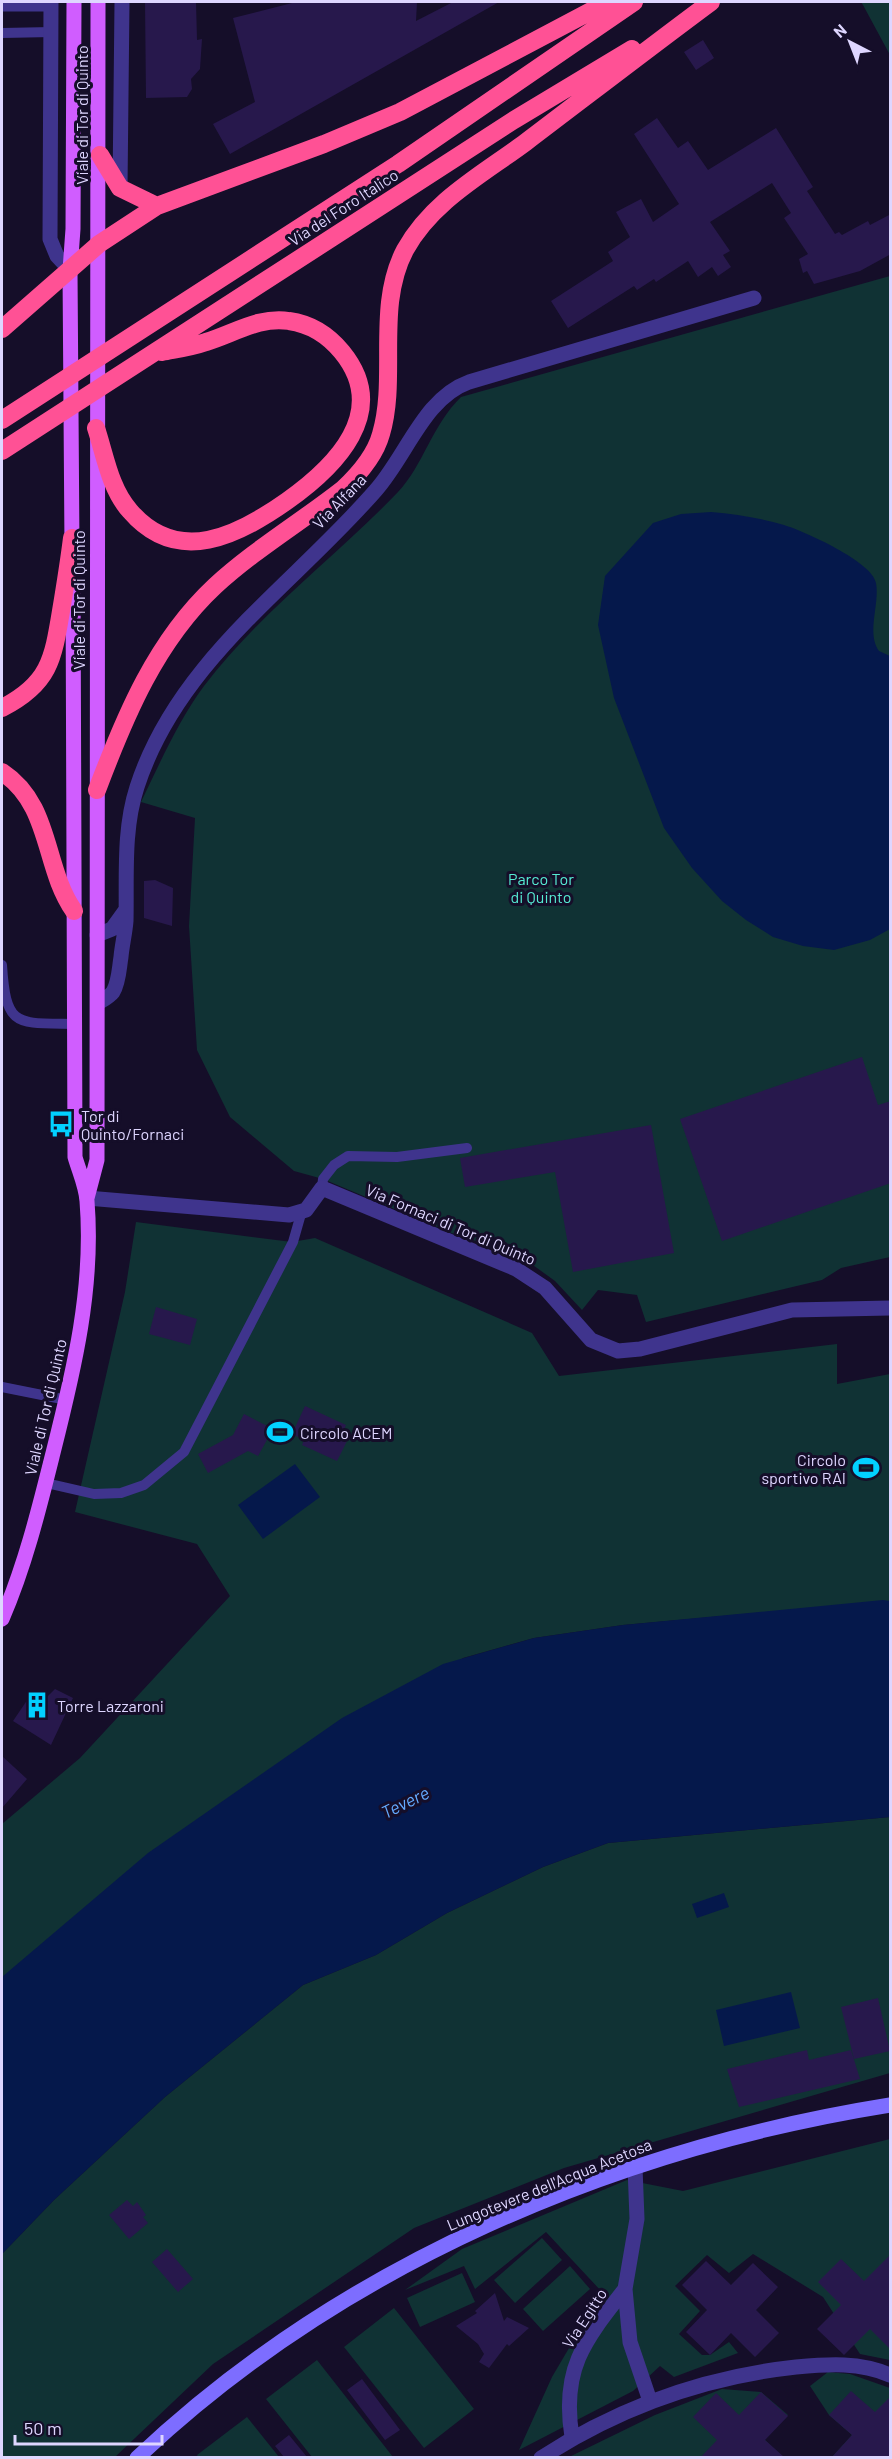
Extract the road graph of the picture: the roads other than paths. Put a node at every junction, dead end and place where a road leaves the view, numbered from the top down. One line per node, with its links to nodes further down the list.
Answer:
1 (74, 2): 16 (main road, Viale di Tor di Quinto)
2 (98, 2): 12 (main road, Viale di Tor di Quinto)
3 (122, 2): 11 (street)
4 (608, 2): 14 (highway)
5 (634, 2): 20 (highway, Via del Foro Italico)
6 (709, 2): 19 (highway, Via del Foro Italico); 26 (highway)
7 (51, 3): 8 (street); 9 (street, Viale di Tor di Quinto)
8 (2, 4)
9 (51, 32): 10 (lane); 16 (street, Viale di Tor di Quinto)
10 (2, 33)
11 (119, 114): 12 (street); 13 (street)
12 (100, 155): 13 (highway); 15 (main road, Viale di Tor di Quinto)
13 (120, 188): 14 (highway)
14 (157, 206): 15 (highway)
15 (99, 244): 16 (highway); 21 (main road, Viale di Tor di Quinto)
16 (70, 270): 18 (highway); 23 (main road, Viale di Tor di Quinto)
17 (754, 298): 28 (street, Via Alfana)
18 (2, 329)
19 (148, 356): 21 (highway); 22 (highway, Via del Foro Italico)
20 (8, 416)
21 (96, 428): 26 (main road, Viale di Tor di Quinto)
22 (2, 451)
23 (72, 538): 24 (highway); 27 (main road, Viale di Tor di Quinto)
24 (2, 708)
25 (2, 772): 27 (highway)
26 (97, 790): 29 (main road, Viale di Tor di Quinto)
27 (74, 911): 32 (main road, Viale di Tor di Quinto)
28 (126, 911): 29 (street); 31 (street, Via Alfana)
29 (97, 935): 31 (main road, Viale di Tor di Quinto)
30 (2, 965): 32 (lane)
31 (98, 1003): 35 (main road, Viale di Tor di Quinto)
32 (74, 1024): 35 (main road, Viale di Tor di Quinto)
33 (467, 1148): 34 (lane)
34 (322, 1188): 36 (street); 37 (street, Via Fornaci di Tor di Quinto)
35 (87, 1198): 36 (street); 39 (main road, Viale di Tor di Quinto)
36 (301, 1214): 40 (lane)
37 (891, 1308)
38 (2, 1387): 39 (lane)
39 (66, 1400): 40 (main road, Viale di Tor di Quinto)
40 (46, 1483): 41 (main road, Viale di Tor di Quinto)
41 (2, 1619)
42 (891, 2104): 43 (main road, Lungotevere dell'Acqua Acetosa)
43 (635, 2167): 44 (street, Via Egitto); 48 (main road, Lungotevere dell'Acqua Acetosa)
44 (625, 2289): 46 (street, Via Egitto); 47 (street, Via Egitto)
45 (891, 2375): 46 (street)
46 (650, 2401): 47 (street)
47 (572, 2437): 49 (street)
48 (137, 2457)
49 (540, 2457)

